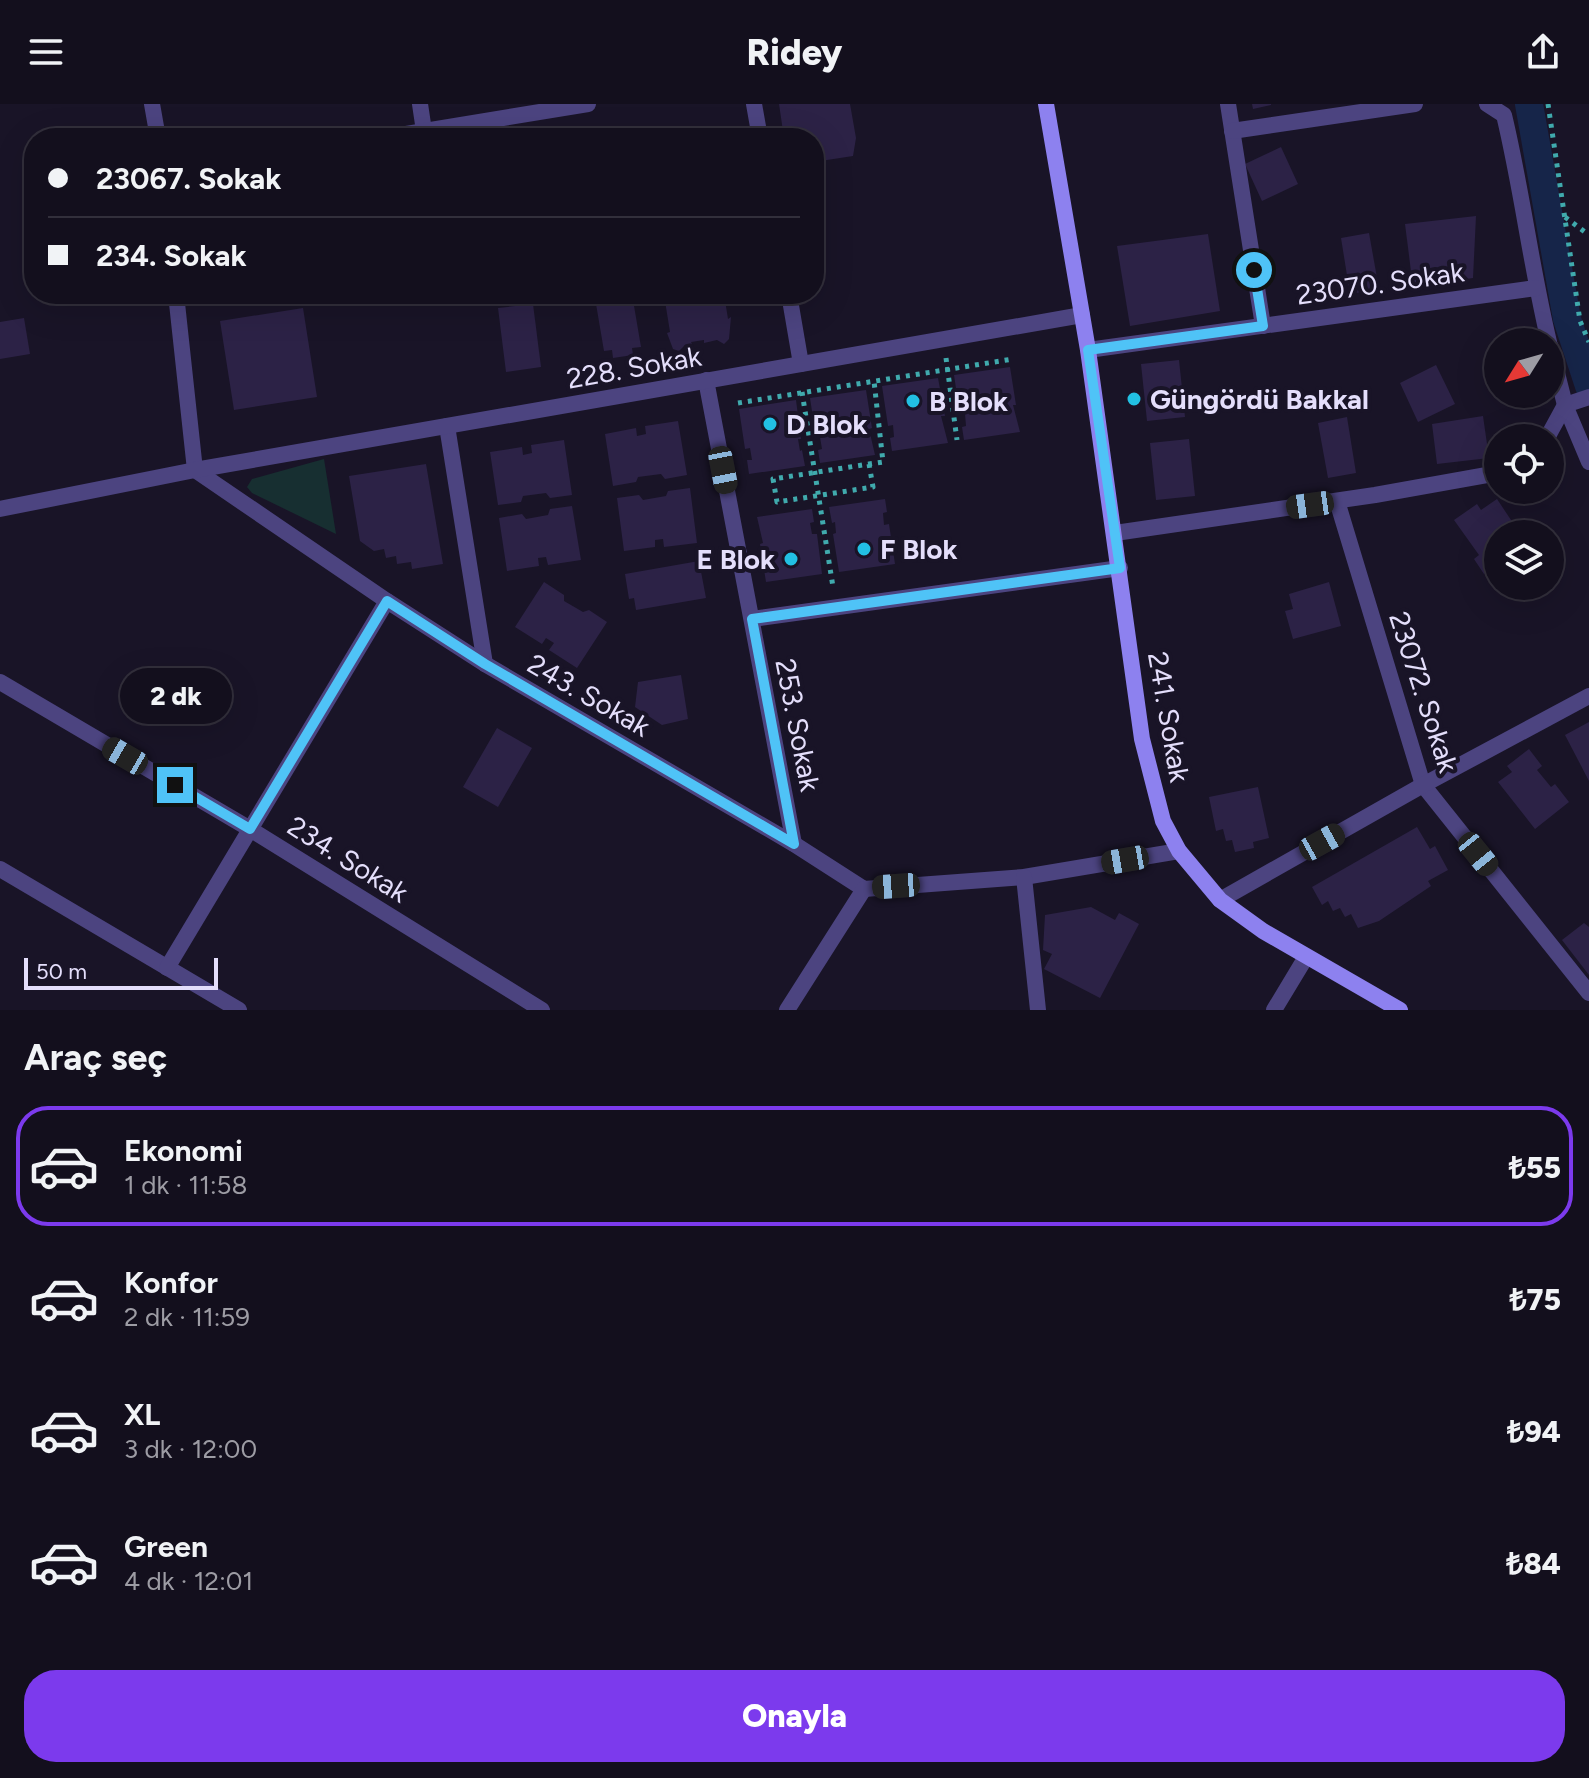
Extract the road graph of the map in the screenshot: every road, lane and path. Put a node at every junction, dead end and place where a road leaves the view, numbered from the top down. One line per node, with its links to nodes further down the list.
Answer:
1 (152, 104): 10 (street)
2 (420, 104): 11 (street)
3 (588, 104): 12 (street)
4 (754, 104): 13 (street)
5 (1046, 104): 20 (main road, 241. Sokak)
6 (1228, 104): 14 (street)
7 (1415, 104): 14 (street)
8 (1487, 104): 17 (street)
9 (1548, 104): 15 (path)
10 (156, 128)
11 (424, 128)
12 (442, 128)
13 (758, 128)
14 (1232, 131): 21 (street)
15 (1564, 216): 16 (path); 23 (path)
16 (1589, 235)
17 (1536, 288): 21 (street, 23070. Sokak); 22 (street)
18 (177, 304): 40 (street)
19 (791, 304): 27 (street)
20 (1082, 315): 24 (main road, 241. Sokak); 27 (street, 228. Sokak)
21 (1263, 326): 24 (street, 23070. Sokak)
22 (1546, 328)
23 (1589, 342)
24 (1088, 350): 46 (main road, 241. Sokak)
25 (946, 358): 28 (path)
26 (1013, 359): 28 (path)
27 (801, 364): 30 (street, 228. Sokak)
28 (948, 369): 31 (path); 37 (path)
29 (1564, 375): 33 (street)
30 (706, 380): 36 (street, 228. Sokak); 50 (street, 253. Sokak)
31 (874, 381): 32 (path); 39 (path)
32 (802, 393): 34 (path); 41 (path)
33 (1576, 401): 35 (street); 38 (street)
34 (738, 403)
35 (1558, 424)
36 (447, 426): 40 (street, 228. Sokak); 51 (street)
37 (957, 440)
38 (1589, 462)
39 (869, 464): 41 (path); 43 (path)
40 (195, 470): 45 (street); 49 (street, 243. Sokak)
41 (815, 472): 43 (path); 43 (path)
42 (1484, 475): 44 (street)
43 (818, 495): 48 (path)
44 (1337, 501): 46 (street); 54 (street, 23072. Sokak)
45 (0, 509)
46 (1115, 533): 47 (main road, 241. Sokak)
47 (1120, 568): 50 (street); 57 (main road, 241. Sokak)
48 (834, 592)
49 (387, 601): 51 (street, 243. Sokak); 55 (street)
50 (752, 619): 56 (street, 253. Sokak)
51 (485, 664): 56 (street, 243. Sokak)
52 (0, 682): 55 (street, 234. Sokak)
53 (1589, 696): 54 (street)
54 (1423, 785): 61 (street); 64 (street, 23072. Sokak)
55 (250, 829): 63 (street); 66 (street, 234. Sokak)
56 (794, 844): 60 (street, 243. Sokak)
57 (1179, 851): 59 (street); 61 (main road, 241. Sokak)
58 (0, 869): 63 (street)
59 (1024, 877): 60 (street); 68 (street)
60 (864, 889): 67 (street)
61 (1220, 900): 62 (main road, 241. Sokak)
62 (1306, 957): 69 (street); 70 (main road, 241. Sokak)
63 (167, 968): 65 (street)
64 (1589, 993)
65 (239, 1010)
66 (542, 1010)
67 (787, 1010)
68 (1038, 1010)
69 (1274, 1010)
70 (1400, 1010)

